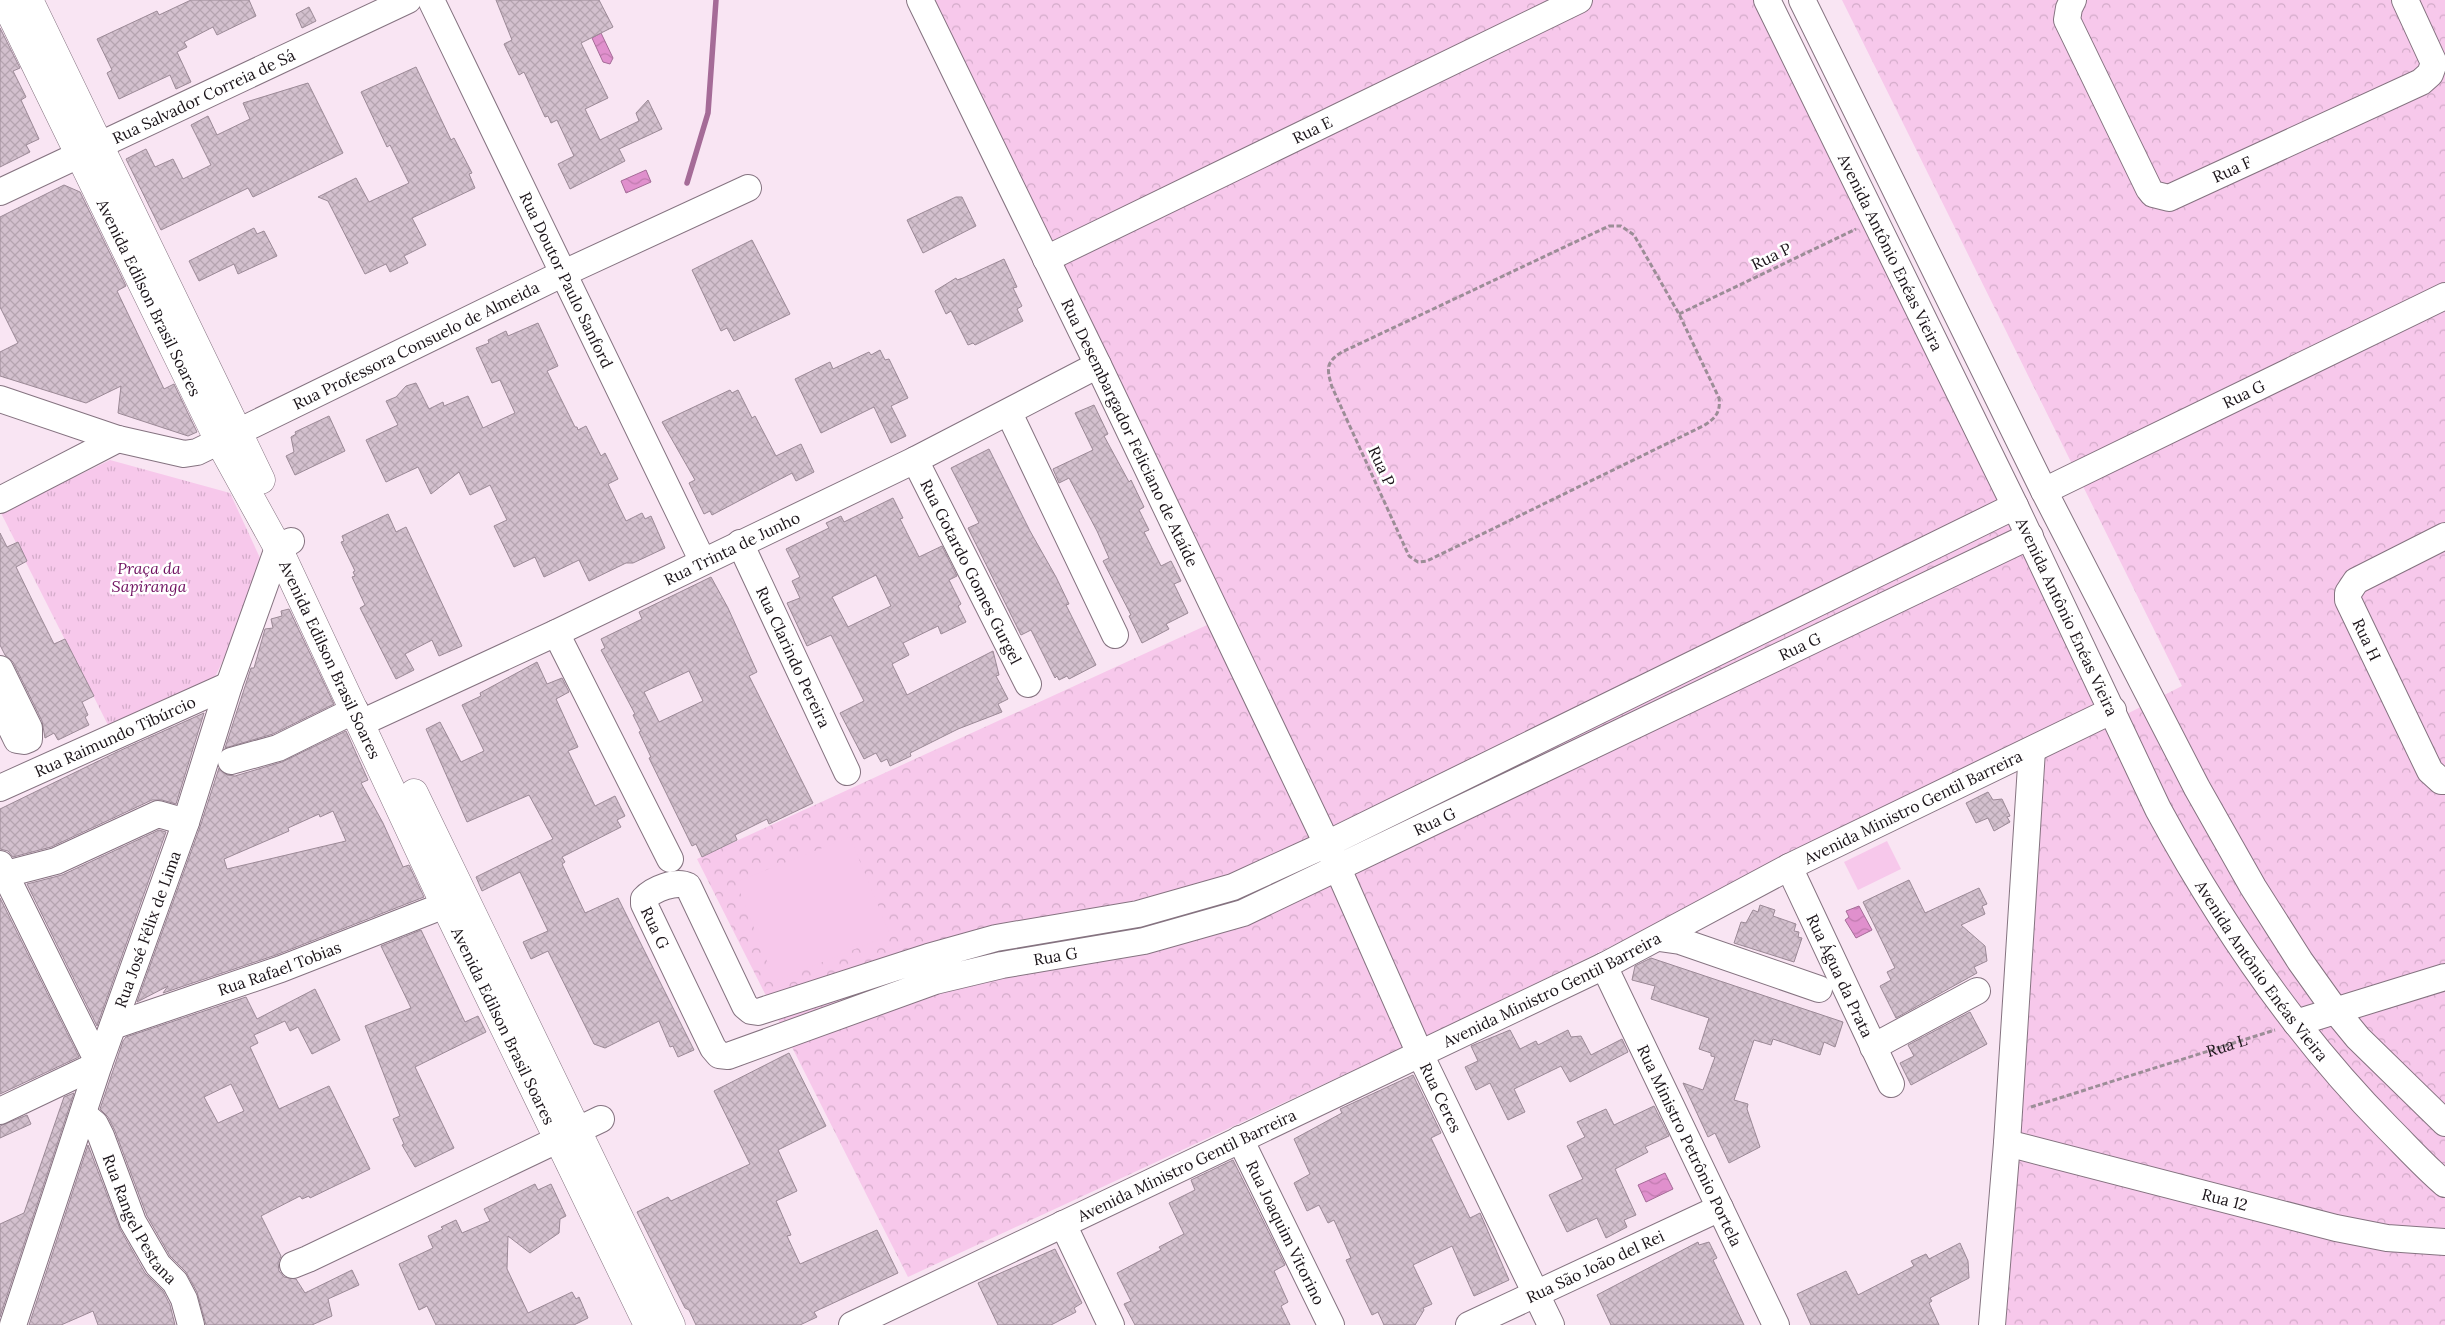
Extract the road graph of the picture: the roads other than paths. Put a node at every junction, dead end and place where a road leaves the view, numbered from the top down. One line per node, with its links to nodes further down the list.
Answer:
1 (4, 0): 11 (main road, Avenida Edilson Brasil Soares)
2 (29, 0): 11 (main road, Avenida Edilson Brasil Soares)
3 (408, 0): 11 (street, Rua Salvador Correia de Sá)
4 (430, 0): 15 (street, Rua Doutor Paulo Sanford)
5 (920, 0): 14 (street, Rua Desembargador Feliciano de Ataíde)
6 (1579, 0): 14 (street, Rua E)
7 (1767, 0): 25 (street, Avenida Antônio Enéas Vieira)
8 (1802, 0): 23 (street, Avenida Antônio Enéas Vieira)
9 (2074, 0): 10 (street, Rua F)
10 (2405, 0)
11 (89, 151): 13 (street, Rua Salvador Correia de Sá); 20 (main road, Avenida Edilson Brasil Soares)
12 (748, 188): 15 (street, Rua Professora Consuelo de Almeida)
13 (0, 192)
14 (1046, 259): 17 (street, Rua Desembargador Feliciano de Ataíde)
15 (564, 273): 20 (street, Rua Professora Consuelo de Almeida); 30 (street, Rua Doutor Paulo Sanford)
16 (2445, 296): 23 (street, Rua G)
17 (1098, 364): 19 (street, Rua Trinta de Junho); 45 (street, Rua Desembargador Feliciano de Ataíde)
18 (0, 399): 21 (street, Rua Professora Consuelo de Almeida)
19 (1009, 413): 22 (street, Rua Trinta de Junho); 32 (street)
20 (228, 437): 21 (street, Rua Professora Consuelo de Almeida); 29 (main road, Avenida Edilson Brasil Soares)
21 (118, 439): 24 (street)
22 (915, 460): 28 (street, Rua Trinta de Junho); 35 (street, Rua Gotardo Gomes Gurgel)
23 (2044, 491): 56 (street, Avenida Antônio Enéas Vieira)
24 (0, 500)
25 (2016, 506): 26 (street, Avenida Antônio Enéas Vieira); 45 (street, Rua G)
26 (2030, 536): 37 (street, Avenida Antônio Enéas Vieira); 45 (street, Rua G)
27 (2445, 536): 42 (street, Rua H)
28 (740, 543): 30 (street, Rua Trinta de Junho); 41 (street, Rua Clarindo Pereira)
29 (284, 544): 34 (street, Rua José Félix de Lima); 38 (main road, Avenida Edilson Brasil Soares)
30 (702, 560): 31 (street, Rua Trinta de Junho)
31 (556, 632): 38 (street, Rua Trinta de Junho); 46 (street)
32 (1115, 635)
33 (0, 669): 36 (street)
34 (229, 684): 43 (street, Rua Raimundo Tibúrcio); 44 (street, Rua José Félix de Lima)
35 (1028, 684)
36 (0, 705)
37 (2113, 710): 39 (street, Avenida Ministro Gentil Barreira); 57 (street, Avenida Antônio Enéas Vieira)
38 (364, 716): 40 (street, Rua Trinta de Junho); 49 (main road, Avenida Edilson Brasil Soares); 68 (main road, Avenida Edilson Brasil Soares)
39 (2032, 750): 47 (street, Avenida Ministro Gentil Barreira); 70 (street)
40 (231, 761)
41 (847, 772)
42 (2445, 781)
43 (0, 788)
44 (186, 822): 48 (street); 58 (street, Rua José Félix de Lima)
45 (1332, 855): 55 (street, Rua G); 59 (street, Rua G); 61 (street, Rua Ceres)
46 (670, 858)
47 (1789, 867): 50 (street, Avenida Ministro Gentil Barreira); 60 (street, Rua Água da Prata)
48 (3, 869): 62 (street)
49 (445, 905): 58 (street, Rua Rafael Tobias); 68 (main road, Avenida Edilson Brasil Soares)
50 (1659, 938): 51 (street, Avenida Ministro Gentil Barreira); 53 (street)
51 (1604, 966): 61 (street, Avenida Ministro Gentil Barreira); 72 (street, Rua Ministro Petrônio Portela)
52 (2445, 977): 56 (street)
53 (1819, 989)
54 (1977, 991): 60 (street)
55 (776, 1007): 59 (street); 59 (street, Rua G)
56 (2335, 1010): 57 (street); 67 (street, Avenida Antônio Enéas Vieira)
57 (2296, 1023): 71 (street, Avenida Antônio Enéas Vieira)
58 (113, 1026): 62 (street, Rua José Félix de Lima)
59 (787, 1033)
60 (1873, 1047): 63 (street, Rua Água da Prata)
61 (1420, 1054): 69 (street, Avenida Ministro Gentil Barreira); 76 (street, Rua Ceres)
62 (99, 1064): 64 (street); 65 (street, Rua José Félix de Lima)
63 (1891, 1084)
64 (0, 1111)
65 (84, 1114): 78 (street, Rua Rangel Pestana); 79 (street, Rua José Félix de Lima)
66 (601, 1119): 68 (street)
67 (2445, 1123)
68 (567, 1135): 75 (street); 80 (main road, Avenida Edilson Brasil Soares); 81 (main road, Avenida Edilson Brasil Soares)
69 (1240, 1139): 73 (street, Avenida Ministro Gentil Barreira); 84 (street, Rua Joaquim Vitorino)
70 (2007, 1142): 74 (street, Rua 12); 88 (street)
71 (2445, 1184)
72 (1720, 1208): 76 (street, Rua São João del Rei); 87 (street, Rua Ministro Petrônio Portela)
73 (1063, 1224): 77 (street, Avenida Ministro Gentil Barreira); 83 (street)
74 (2445, 1242)
75 (293, 1265)
76 (1536, 1293): 85 (street, Rua São João del Rei); 86 (street, Rua Ceres)
77 (890, 1317): 82 (street, Avenida Ministro Gentil Barreira)
78 (186, 1324)
79 (13, 1325)
80 (648, 1325)
81 (671, 1325)
82 (852, 1325)
83 (1111, 1325)
84 (1331, 1325)
85 (1469, 1325)
86 (1552, 1325)
87 (1776, 1325)
88 (1992, 1325)

